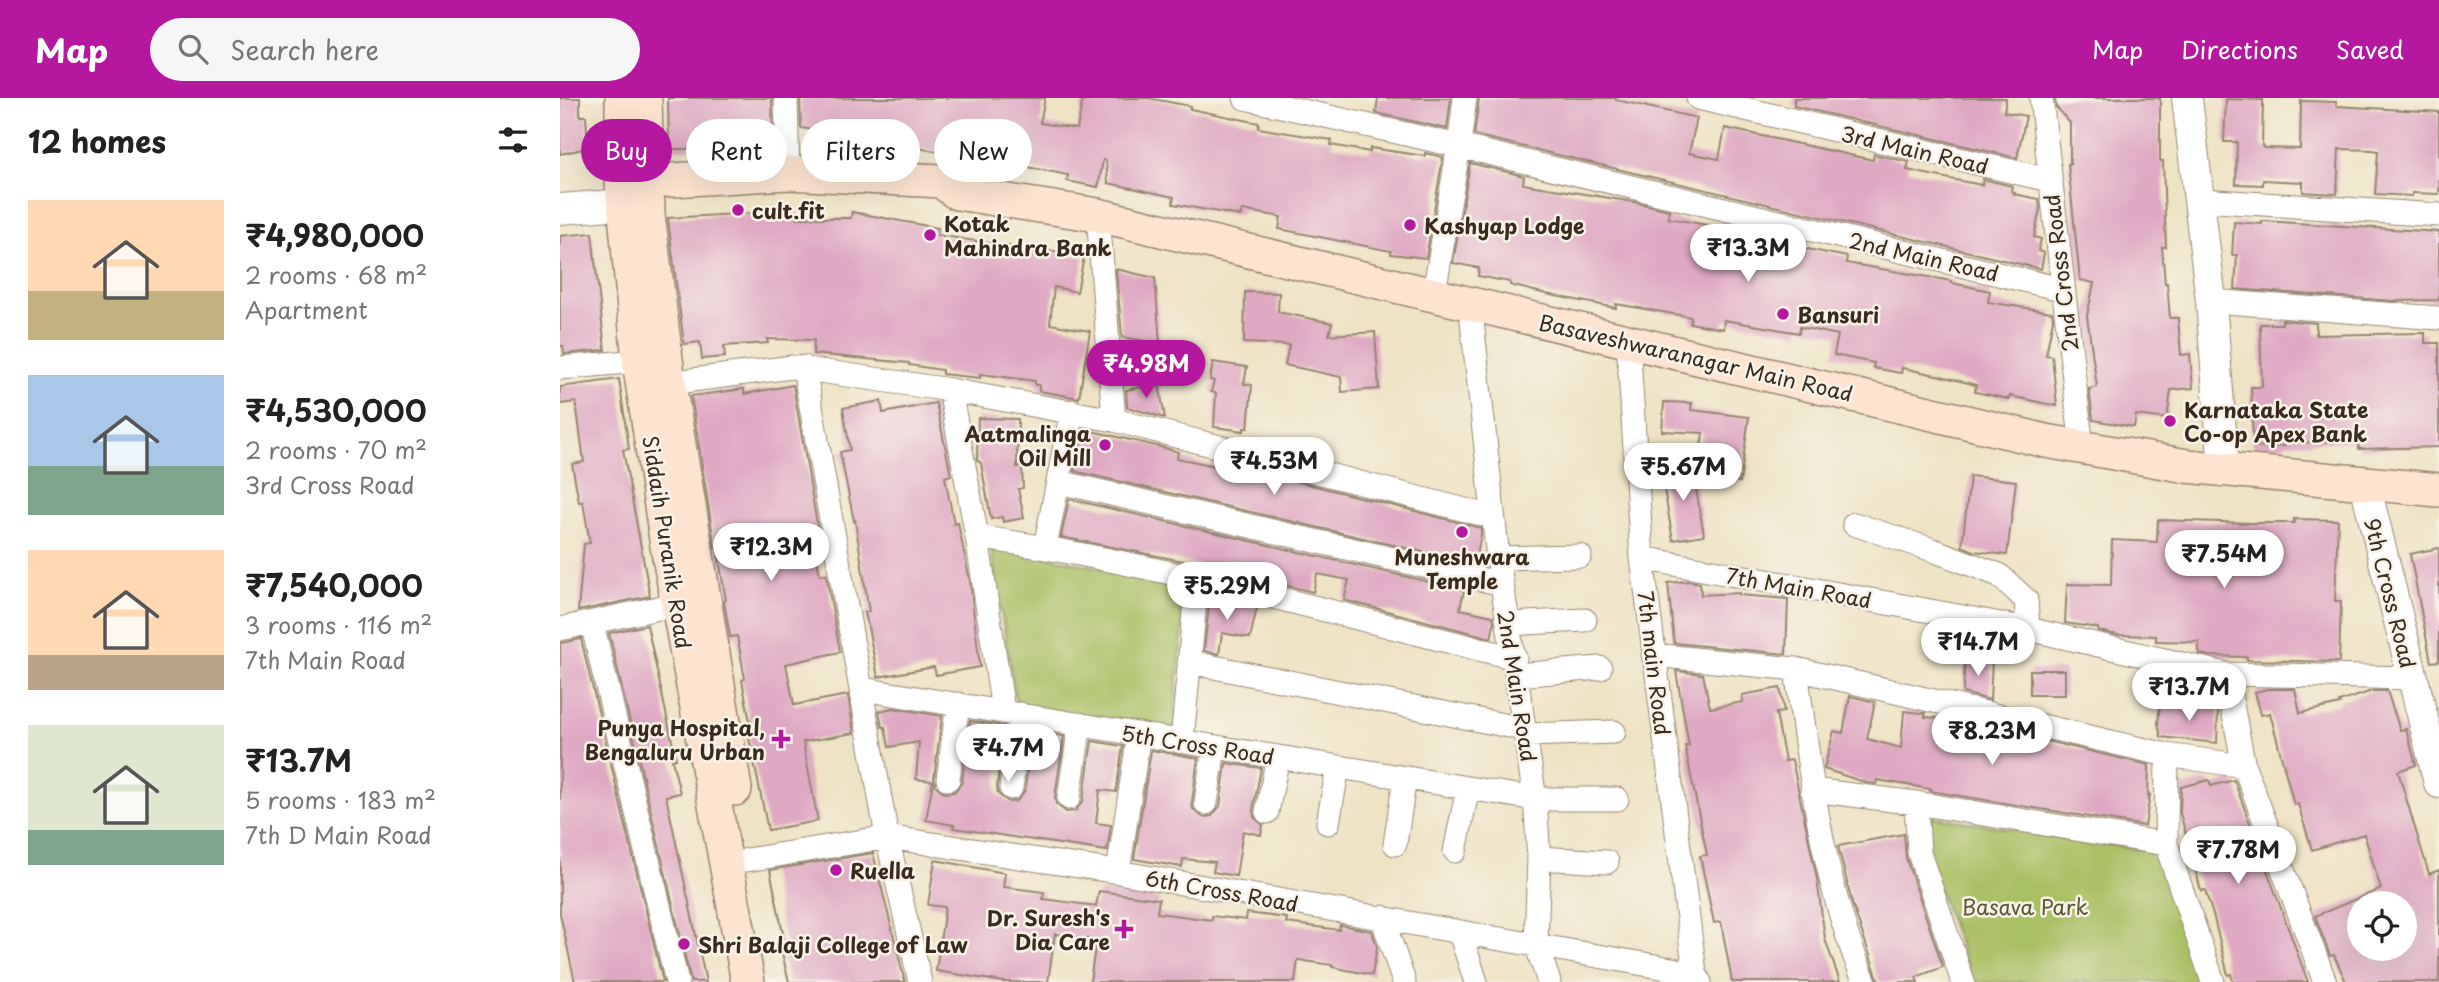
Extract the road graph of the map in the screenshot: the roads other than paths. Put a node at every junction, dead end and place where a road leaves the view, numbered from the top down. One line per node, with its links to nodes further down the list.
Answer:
1 (622, 98): 13 (main road, Siddaih Puranik Road)
2 (645, 98): 13 (main road, Siddaih Puranik Road)
3 (786, 98): 10 (street)
4 (1245, 98): 9 (street, 2nd Main Road)
5 (1465, 98): 9 (street)
6 (1698, 98): 11 (street, 3rd Main Road)
7 (2041, 98): 11 (street, 2nd Cross Road)
8 (2187, 98): 15 (street)
9 (1459, 146): 19 (street, 2nd Main Road); 20 (street)
10 (788, 173): 13 (main road, Basaveshwaranagar Main Road); 14 (main road, Basaveshwaranagar Main Road)
11 (2049, 180): 19 (street, 2nd Cross Road)
12 (560, 190): 13 (street)
13 (635, 192): 14 (main road, Basaveshwaranagar Main Road); 16 (street); 25 (main road, Siddaih Puranik Road); 28 (main road, Siddaih Puranik Road)
14 (957, 193): 17 (main road, Basaveshwaranagar Main Road)
15 (2200, 200): 18 (street); 21 (street)
16 (560, 209)
17 (1098, 215): 20 (main road, Basaveshwaranagar Main Road); 31 (street)
18 (2439, 215)
19 (2062, 289): 32 (street, 2nd Cross Road)
20 (1434, 293): 22 (main road, Basaveshwaranagar Main Road)
21 (2211, 301): 23 (street); 33 (street)
22 (1470, 303): 24 (main road, Basaveshwaranagar Main Road); 37 (street, 2nd Main Road)
23 (2439, 318)
24 (1628, 341): 32 (main road, Basaveshwaranagar Main Road); 43 (street, 7th main Road)
25 (639, 360): 26 (street); 46 (main road, Siddaih Puranik Road)
26 (560, 368)
27 (804, 368): 28 (street); 29 (street); 59 (street)
28 (669, 383): 90 (main road, Siddaih Puranik Road)
29 (950, 390): 30 (street); 39 (street)
30 (1072, 411): 31 (street); 34 (street)
31 (1114, 420): 37 (street)
32 (2082, 447): 33 (main road, Basaveshwaranagar Main Road)
33 (2224, 471): 35 (main road, Basaveshwaranagar Main Road)
34 (1059, 482): 40 (street); 45 (street)
35 (2365, 484): 36 (main road, Basaveshwaranagar Main Road); 58 (street, 9th Cross Road)
36 (2439, 490)
37 (1493, 517): 42 (street, 2nd Main Road)
38 (1854, 524): 51 (street)
39 (977, 537): 40 (street); 61 (street)
40 (1045, 547): 44 (street)
41 (1580, 556): 42 (street)
42 (1498, 558): 45 (street, 2nd Main Road)
43 (1642, 558): 51 (street, 7th Main Road); 52 (street, 7th main Road)
44 (1197, 580): 53 (street); 54 (street)
45 (1502, 584): 49 (street, 2nd Main Road)
46 (677, 604): 48 (street); 98 (main road, Siddaih Puranik Road)
47 (1585, 620): 49 (street)
48 (592, 623): 50 (street); 97 (street)
49 (1508, 624): 54 (street, 2nd Main Road)
50 (560, 629)
51 (2028, 629): 57 (street, 7th Main Road)
52 (1653, 655): 56 (street); 96 (street, 7th main Road)
53 (1189, 662): 63 (street); 66 (street)
54 (1516, 666): 55 (street); 63 (street, 2nd Main Road)
55 (1600, 668)
56 (1796, 669): 68 (street); 77 (street)
57 (2225, 674): 58 (street, 7th Main Road); 70 (street)
58 (2412, 678): 74 (street, 9th Cross Road)
59 (862, 689): 60 (street, 5th Cross Road); 85 (street)
60 (958, 705): 61 (street, 5th Cross Road); 73 (street)
61 (1012, 713): 62 (street, 5th Cross Road); 75 (street)
62 (1080, 724): 65 (street, 5th Cross Road); 78 (street)
63 (1525, 732): 64 (street); 79 (street, 2nd Main Road)
64 (1614, 732)
65 (1139, 734): 66 (street, 5th Cross Road); 92 (street)
66 (1182, 741): 67 (street, 5th Cross Road)
67 (1214, 747): 69 (street, 5th Cross Road); 81 (street)
68 (2167, 755): 70 (street); 87 (street)
69 (1278, 757): 71 (street, 5th Cross Road); 83 (street)
70 (2244, 766): 107 (street)
71 (1338, 767): 72 (street, 5th Cross Road); 84 (street)
72 (1405, 778): 76 (street, 5th Cross Road); 86 (street)
73 (948, 779)
74 (2439, 783)
75 (1011, 788)
76 (1468, 788): 79 (street, 5th Cross Road); 88 (street)
77 (1812, 790): 82 (street); 104 (street)
78 (1069, 798)
79 (1535, 799): 80 (street, 5th Cross Road); 89 (street, 2nd Main Road)
80 (1617, 799)
81 (1206, 803)
82 (1916, 803): 87 (street); 105 (street)
83 (1267, 812)
84 (1328, 823)
85 (887, 838): 90 (street, 6th Cross Road); 92 (street, 6th Cross Road); 100 (street)
86 (1395, 844)
87 (2166, 844): 106 (street)
88 (1455, 851)
89 (1539, 858): 91 (street); 95 (street, 2nd Main Road)
90 (747, 860): 99 (main road, Siddaih Puranik Road)
91 (1607, 862)
92 (1118, 872): 93 (street, 6th Cross Road)
93 (1382, 917): 94 (street, 6th Cross Road); 101 (street)
94 (1460, 933): 95 (street, 6th Cross Road); 102 (street)
95 (1536, 944): 96 (street, 6th Cross Road); 103 (street)
96 (1698, 977)
97 (677, 982)
98 (748, 982)
99 (770, 982)
100 (920, 982)
101 (1404, 982)
102 (1476, 982)
103 (1549, 982)
104 (1865, 982)
105 (1963, 982)
106 (2213, 982)
107 (2325, 982)

